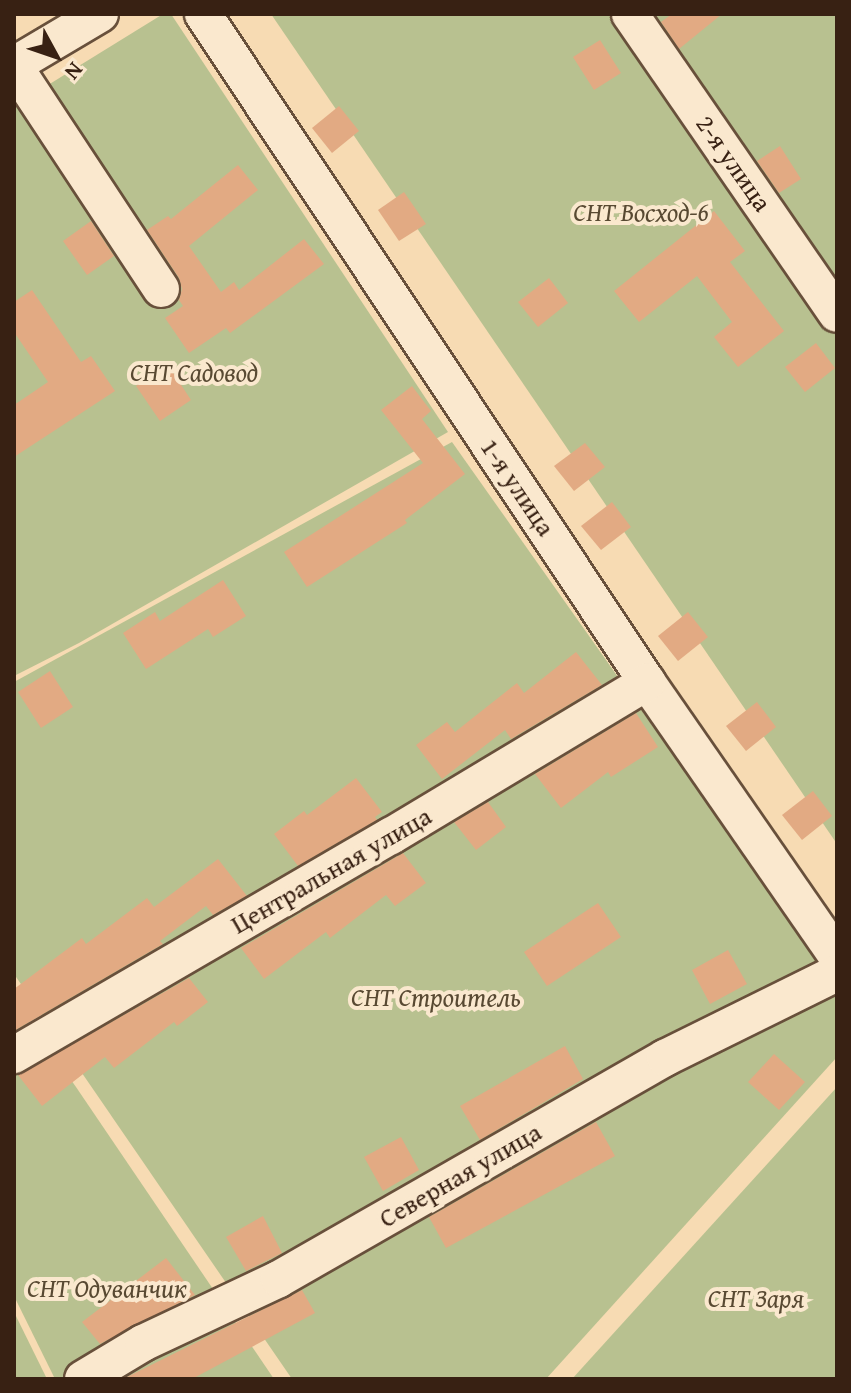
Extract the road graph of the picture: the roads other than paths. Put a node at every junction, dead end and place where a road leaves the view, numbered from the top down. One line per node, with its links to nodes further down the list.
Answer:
1 (100, 14): 4 (street)
2 (203, 14): 7 (street, 1-я улица)
3 (630, 14): 6 (street, 2-я улица)
4 (14, 66): 5 (street)
5 (161, 289)
6 (837, 314)
7 (647, 682): 8 (street, 1-я улица); 10 (street, Центральная улица)
8 (837, 956)
9 (837, 973): 11 (street, Северная улица)
10 (14, 1055)
11 (83, 1379)

